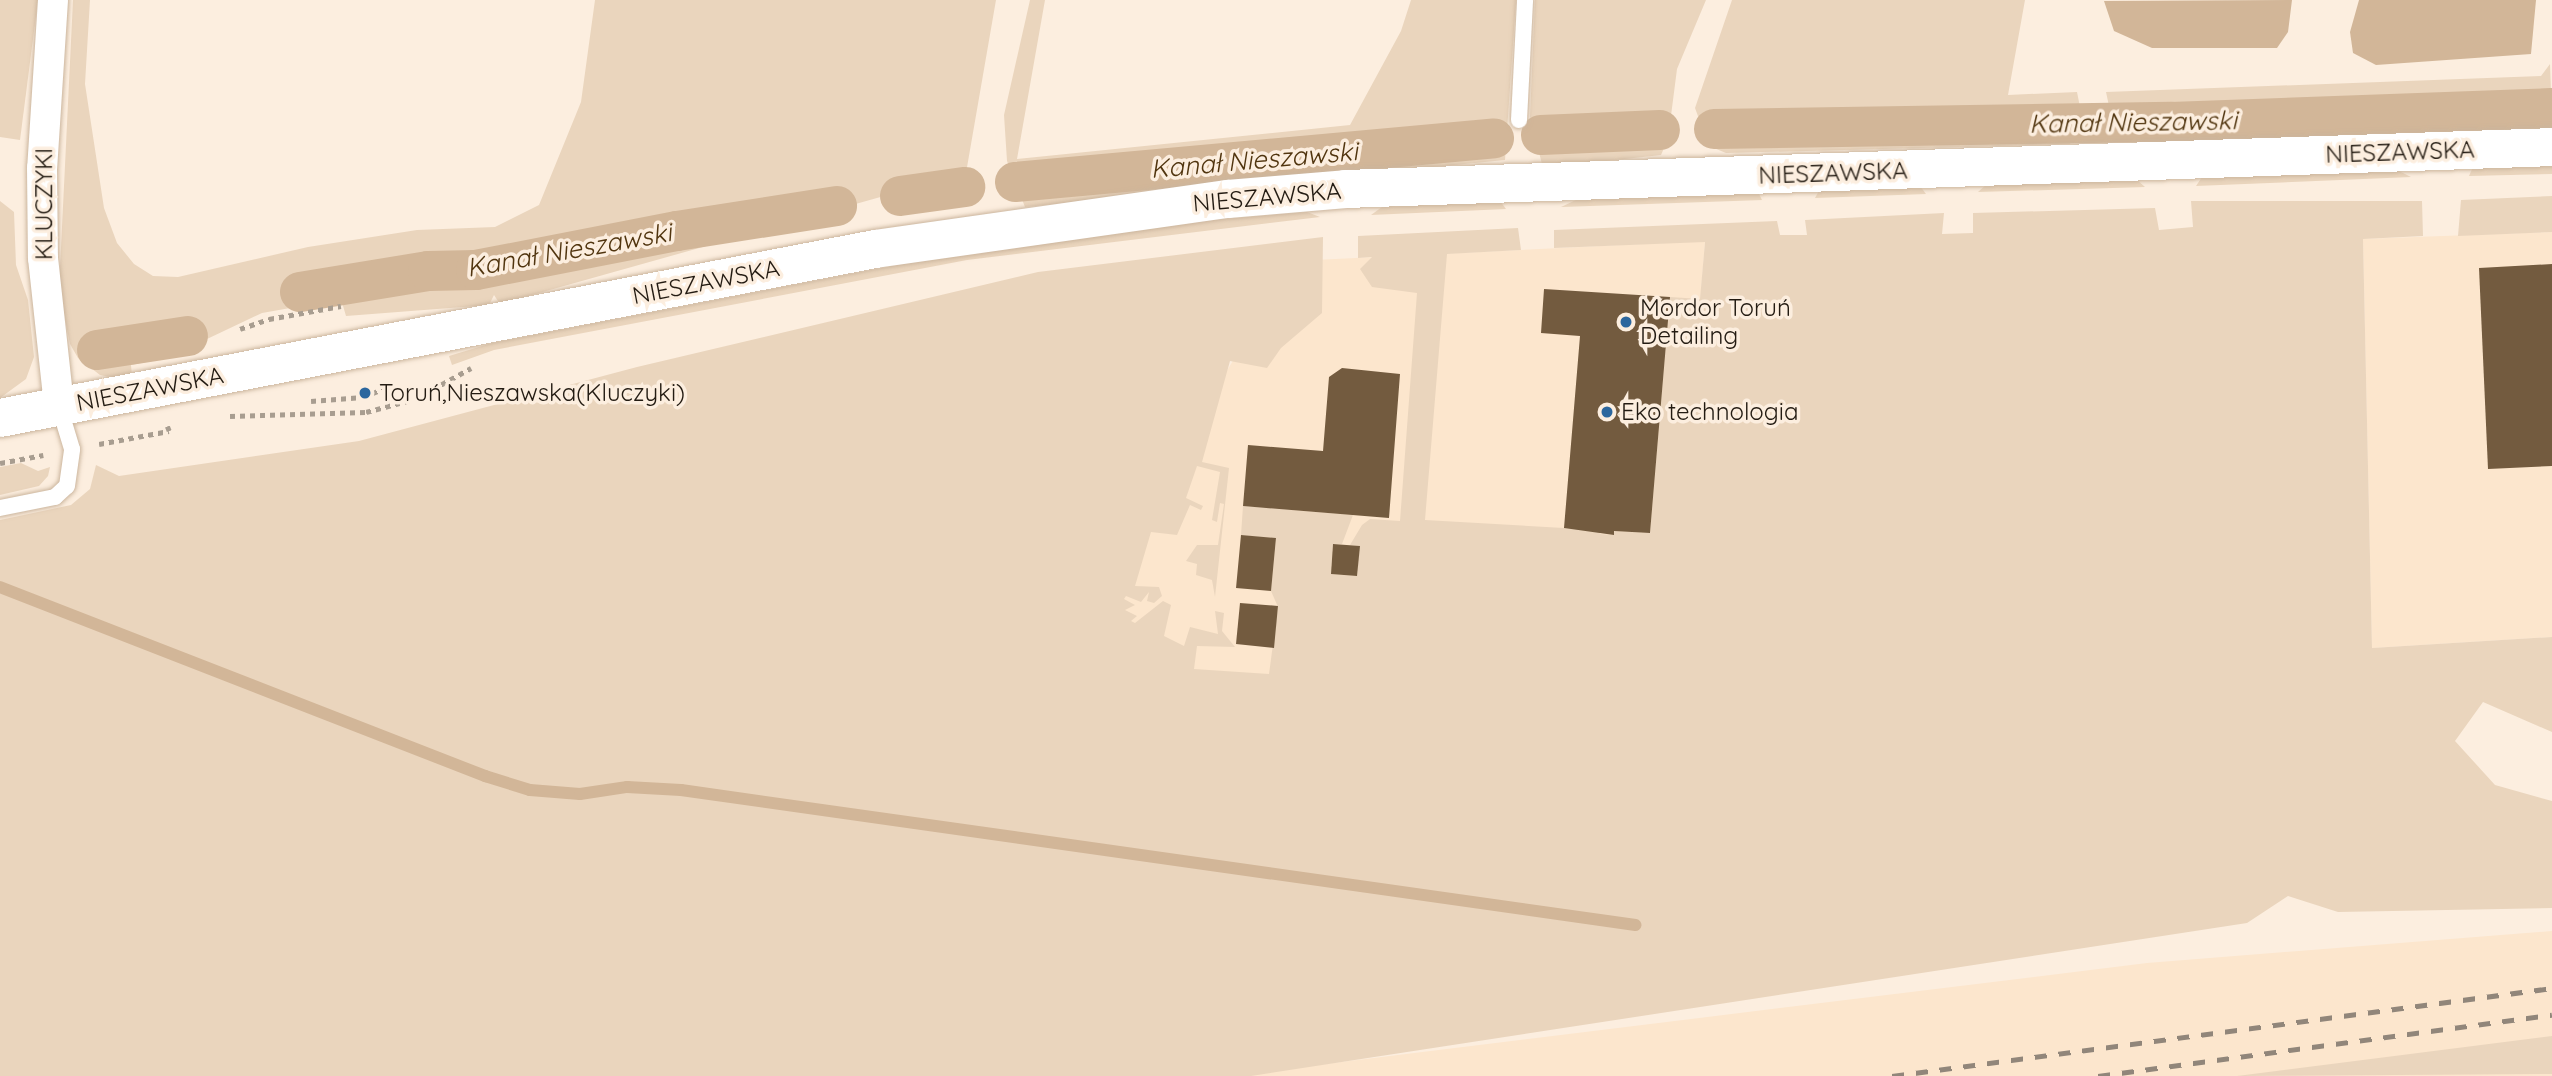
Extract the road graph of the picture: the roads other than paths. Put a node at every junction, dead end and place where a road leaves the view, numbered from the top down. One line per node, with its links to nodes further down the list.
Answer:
1 (53, 0): 5 (street, KLUCZYKI)
2 (1525, 0): 3 (lane)
3 (1519, 120)
4 (2552, 147): 5 (main road, NIESZAWSKA)
5 (59, 407): 6 (main road, NIESZAWSKA); 7 (lane)
6 (0, 418)
7 (0, 508)

